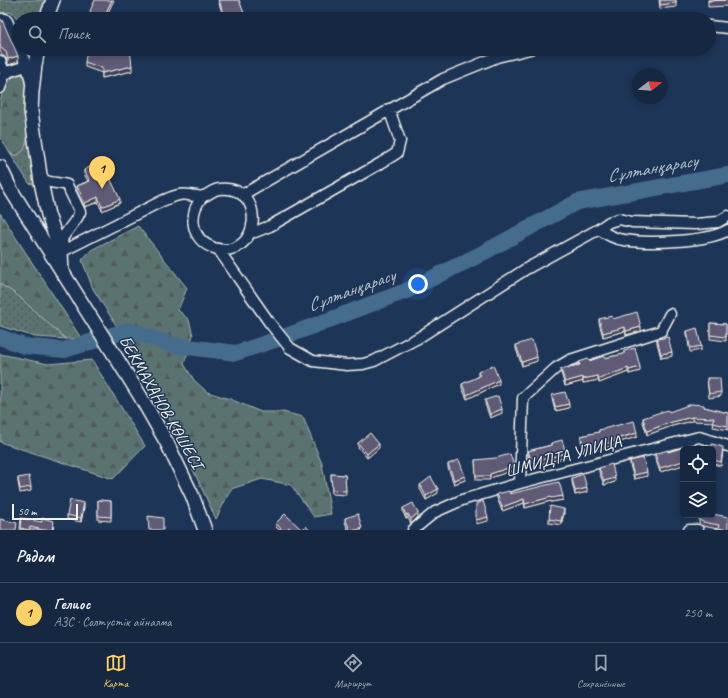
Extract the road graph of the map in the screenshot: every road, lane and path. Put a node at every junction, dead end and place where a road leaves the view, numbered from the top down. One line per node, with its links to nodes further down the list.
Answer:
1 (53, 0): 2 (main road)
2 (49, 12)
3 (0, 19): 6 (street)
4 (716, 27): 5 (street)
5 (728, 28)
6 (12, 31)
7 (23, 56): 10 (street)
8 (37, 56): 14 (main road)
9 (501, 56): 15 (street)
10 (24, 60): 12 (street); 14 (street)
11 (0, 61): 12 (street)
12 (10, 71): 13 (street)
13 (0, 88)
14 (32, 92): 17 (main road)
15 (389, 109): 20 (street); 25 (street)
16 (0, 167): 19 (main road)
17 (40, 172): 27 (main road); 27 (street)
18 (0, 177): 19 (main road)
19 (6, 189): 27 (main road)
20 (242, 195): 21 (street); 25 (street)
21 (203, 196): 26 (street); 27 (street)
22 (728, 216): 23 (street)
23 (599, 229): 24 (street); 26 (street)
24 (728, 230)
25 (251, 231): 26 (street)
26 (218, 249)
27 (56, 253): 31 (main road, БЕКМАХАНОВ КӨШЕСІ)
28 (670, 314): 30 (street)
29 (728, 446): 30 (street, ШМИДТА УЛИЦА)
30 (520, 483): 32 (street, ШМИДТА УЛИЦА)
31 (205, 530)
32 (414, 530)
33 (688, 530): 34 (street)
34 (698, 530)

